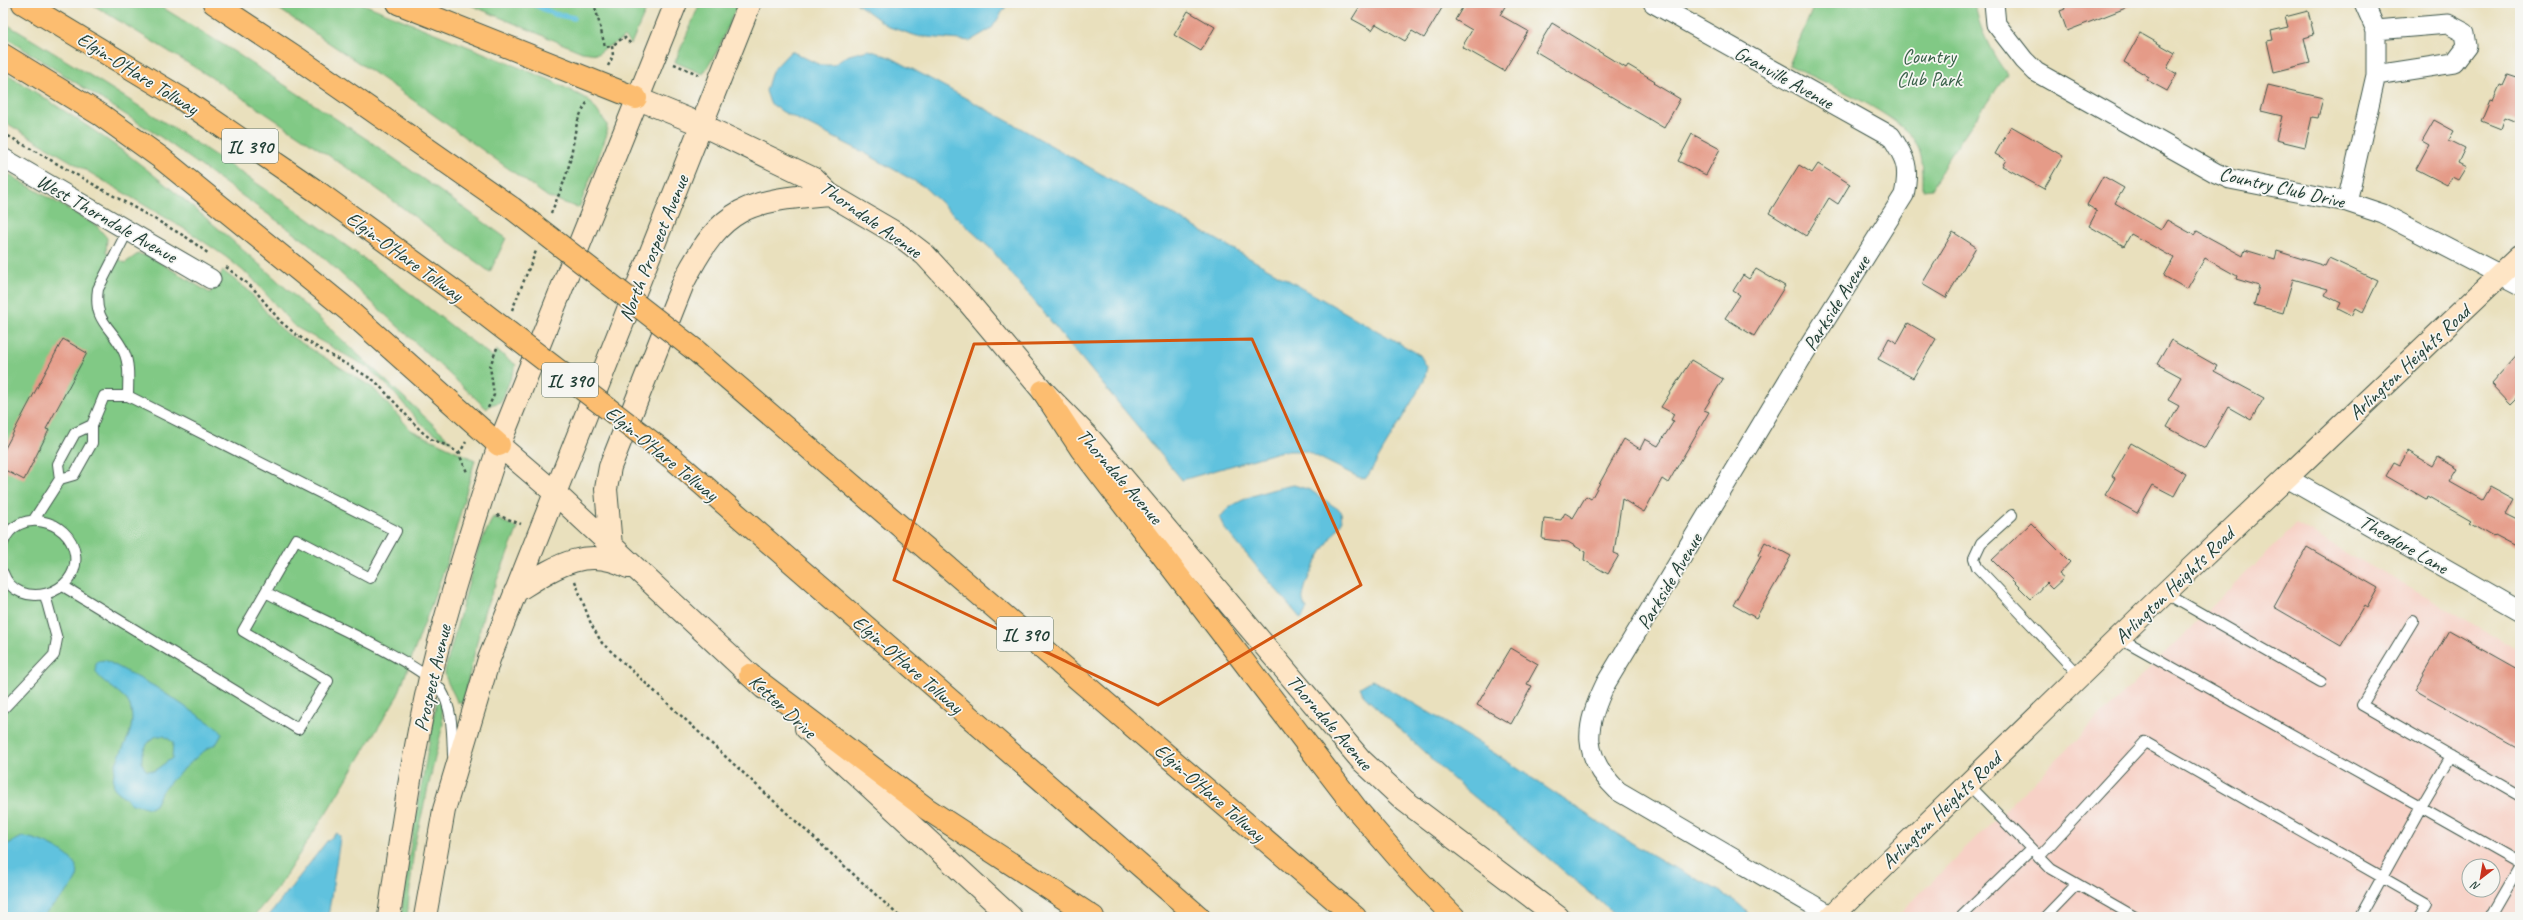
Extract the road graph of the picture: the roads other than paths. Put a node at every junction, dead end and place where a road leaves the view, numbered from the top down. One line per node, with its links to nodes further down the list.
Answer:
1 (23, 3): 63 (highway, Elgin-O'Hare Tollway / IL 390, bridge)
2 (214, 3): 64 (highway, Elgin-O'Hare Tollway / IL 390, bridge)
3 (398, 3): 12 (highway)
4 (676, 3): 12 (street)
5 (750, 3): 13 (street, North Prospect Avenue)
6 (1653, 3): 15 (street, Granville Avenue)
7 (1994, 3): 17 (street, Country Club Drive)
8 (2364, 3): 9 (street)
9 (2376, 30): 11 (street); 11 (street)
10 (3, 55): 26 (highway)
11 (2376, 74): 17 (street)
12 (636, 98): 13 (street, Thorndale Avenue); 26 (street)
13 (702, 126): 16 (street, Thorndale Avenue); 29 (street, North Prospect Avenue)
14 (3, 158): 18 (street, West Thorndale Avenue)
15 (1906, 159): 67 (street, Parkside Avenue)
16 (829, 194): 23 (street, Thorndale Avenue); 33 (street)
17 (2347, 202): 21 (street, Country Club Drive)
18 (128, 230): 20 (street, West Thorndale Avenue); 24 (lane)
19 (2520, 256): 21 (street, Arlington Heights Road)
20 (216, 270)
21 (2500, 275): 22 (street, Country Club Drive); 28 (street, Arlington Heights Road)
22 (2520, 286)
23 (1043, 391): 65 (highway); 66 (street, Thorndale Avenue)
24 (128, 396): 25 (lane); 37 (lane)
25 (92, 425): 27 (lane); 27 (lane)
26 (499, 445): 29 (street); 46 (street, Prospect Avenue)
27 (60, 478): 31 (lane)
28 (2287, 478): 39 (street, Arlington Heights Road); 41 (street, Theodore Lane)
29 (555, 493): 33 (street, Ketter Drive); 38 (street)
30 (2012, 515): 45 (lane)
31 (33, 521): 32 (lane); 36 (lane)
32 (3, 543)
33 (611, 546): 35 (street, Ketter Drive)
34 (3, 573): 40 (lane)
35 (641, 573): 38 (street); 44 (street, Ketter Drive)
36 (63, 586): 37 (lane); 40 (lane)
37 (267, 592): 46 (lane)
38 (515, 592): 50 (street)
39 (2166, 593): 43 (street, Arlington Heights Road); 47 (lane)
40 (45, 595): 48 (lane)
41 (2520, 611)
42 (2413, 621): 49 (lane)
43 (2120, 638): 45 (street, Arlington Heights Road); 53 (lane)
44 (750, 675): 61 (street, Ketter Drive); 62 (highway)
45 (2080, 676): 51 (street, Arlington Heights Road)
46 (430, 678): 50 (lane); 59 (street, Prospect Avenue)
47 (2321, 682)
48 (3, 709)
49 (2451, 756): 52 (lane); 53 (lane)
50 (454, 771): 60 (street)
51 (1968, 784): 54 (lane); 67 (street, Arlington Heights Road)
52 (2520, 796)
53 (2421, 807): 56 (lane); 57 (lane)
54 (2030, 849): 55 (lane); 68 (lane)
55 (2039, 857): 57 (lane); 58 (lane)
56 (2520, 864): 73 (lane)
57 (2383, 877): 71 (lane); 72 (lane)
58 (2077, 884): 69 (lane); 70 (lane)
59 (389, 917)
60 (425, 917)
61 (1011, 917)
62 (1094, 917)
63 (1199, 917)
64 (1355, 917)
65 (1454, 917)
66 (1558, 917)
67 (1832, 917)
68 (1961, 917)
69 (2045, 917)
70 (2135, 917)
71 (2360, 917)
72 (2419, 917)
73 (2490, 917)

